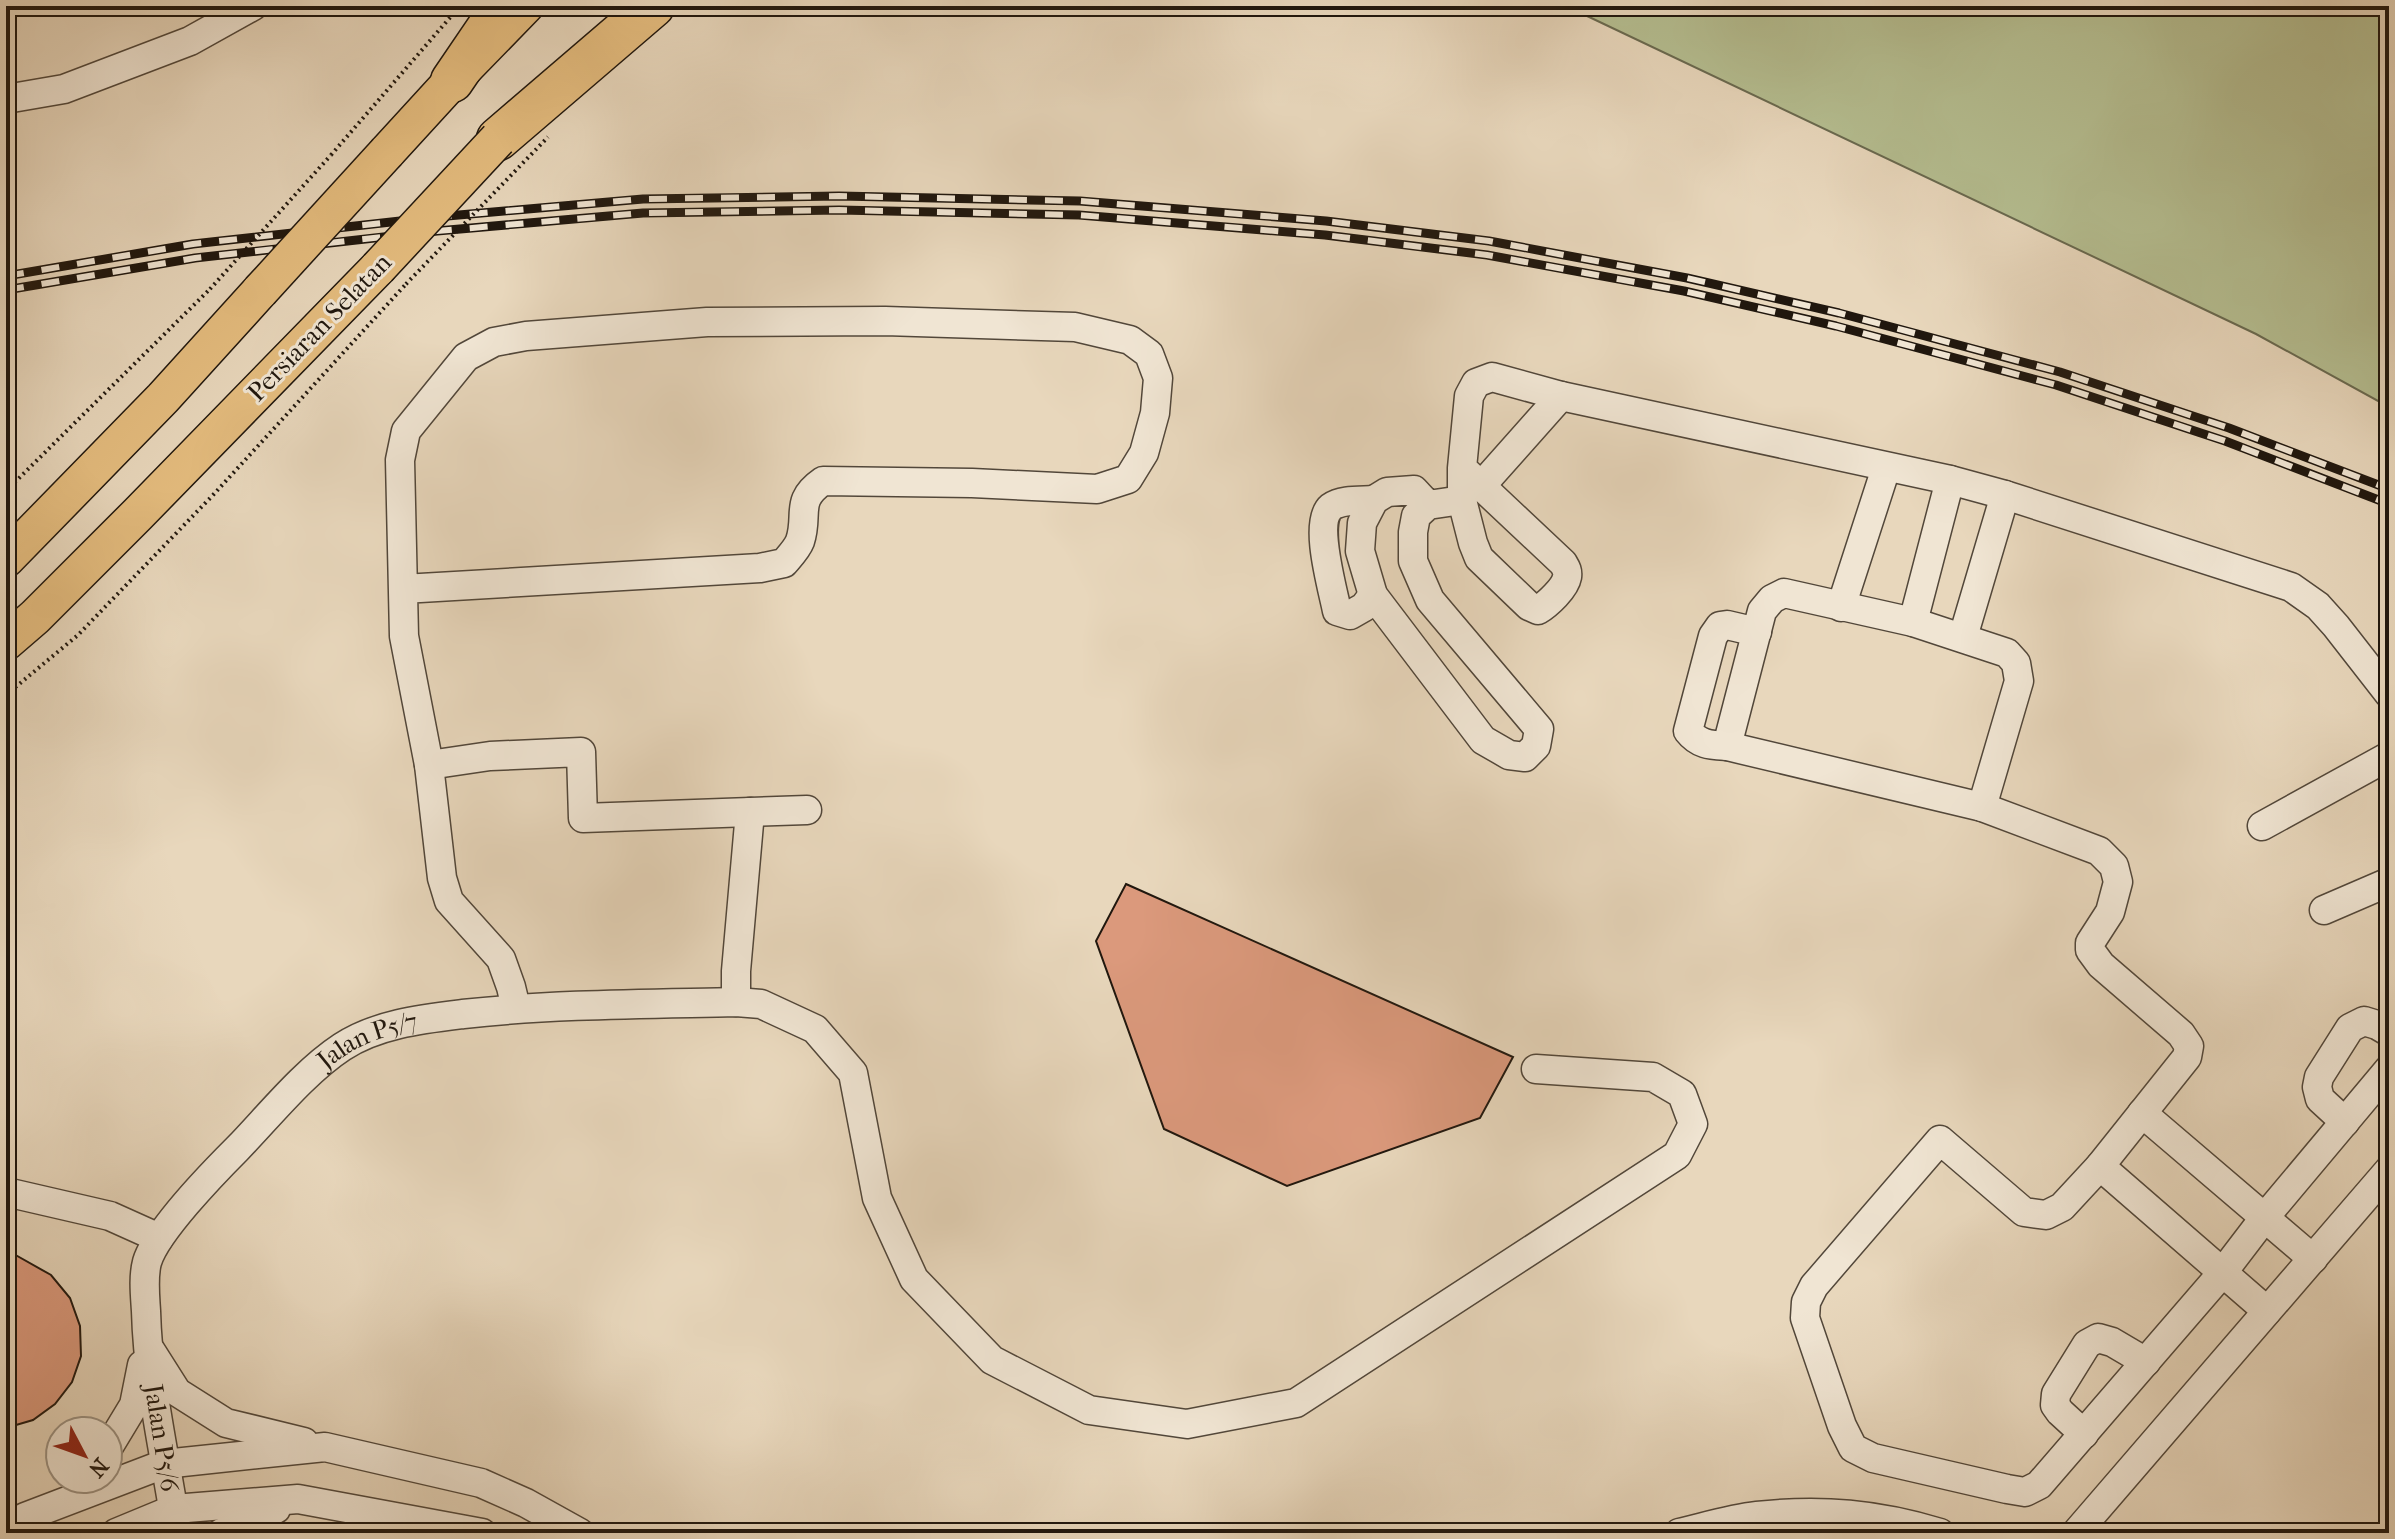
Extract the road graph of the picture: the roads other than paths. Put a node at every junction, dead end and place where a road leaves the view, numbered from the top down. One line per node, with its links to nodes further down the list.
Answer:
1 (253, 6): 7 (street)
2 (503, 6): 6 (highway)
3 (525, 6): 6 (main road)
4 (626, 6): 8 (main road, Persiaran Selatan)
5 (653, 6): 8 (highway)
6 (452, 81): 16 (main road, bridge)
7 (6, 99)
8 (498, 139): 23 (main road, Persiaran Selatan, bridge)
9 (1561, 396): 10 (street); 12 (street); 12 (street)
10 (1886, 468): 11 (street); 19 (street)
11 (1950, 480): 13 (street); 20 (street)
12 (1468, 484): 15 (street)
13 (2005, 495): 22 (street); 24 (street)
14 (1374, 500): 15 (street); 18 (street); 18 (street)
15 (1428, 505): 18 (street)
16 (6, 559)
17 (403, 589): 17 (street); 27 (street)
18 (1373, 595)
19 (1841, 607): 20 (street); 21 (street)
20 (1913, 622): 22 (street)
21 (1757, 632): 25 (street); 25 (street)
22 (1963, 637): 28 (street)
23 (6, 642)
24 (2389, 694)
25 (1727, 746): 28 (street)
26 (2389, 757): 31 (street)
27 (429, 765): 30 (street); 35 (street)
28 (1982, 807): 39 (street)
29 (807, 810): 30 (street)
30 (750, 812): 34 (street)
31 (2262, 826)
32 (2389, 882): 33 (street)
33 (2324, 910)
34 (748, 1003): 35 (street, Jalan P5/7); 37 (street)
35 (516, 1008): 45 (street, Jalan P5/7)
36 (2389, 1032): 40 (street)
37 (1536, 1069)
38 (2389, 1069): 40 (street)
39 (2142, 1113): 41 (street); 44 (street)
40 (2345, 1122): 44 (street)
41 (2100, 1166): 47 (street); 52 (street)
42 (2389, 1170): 46 (street)
43 (6, 1192): 45 (street)
44 (2265, 1217): 46 (street); 47 (street)
45 (159, 1238): 49 (street, Jalan P5/7)
46 (2313, 1259): 48 (street)
47 (2223, 1272): 48 (street); 50 (street)
48 (2267, 1311): 65 (street)
49 (146, 1344): 51 (street); 53 (street); 54 (street, Jalan P5/6)
50 (2146, 1362): 52 (street); 52 (street)
51 (124, 1422)
52 (2084, 1434)
53 (325, 1447): 54 (street); 62 (street)
54 (164, 1464): 57 (street, Jalan P5/6); 58 (street)
55 (54, 1495): 58 (street)
56 (298, 1499): 57 (street); 60 (street); 61 (street)
57 (176, 1521): 59 (street)
58 (16, 1524)
59 (116, 1533)
60 (221, 1533)
61 (482, 1533)
62 (580, 1533)
63 (1679, 1533): 64 (street)
64 (1940, 1533)
65 (2076, 1533)

